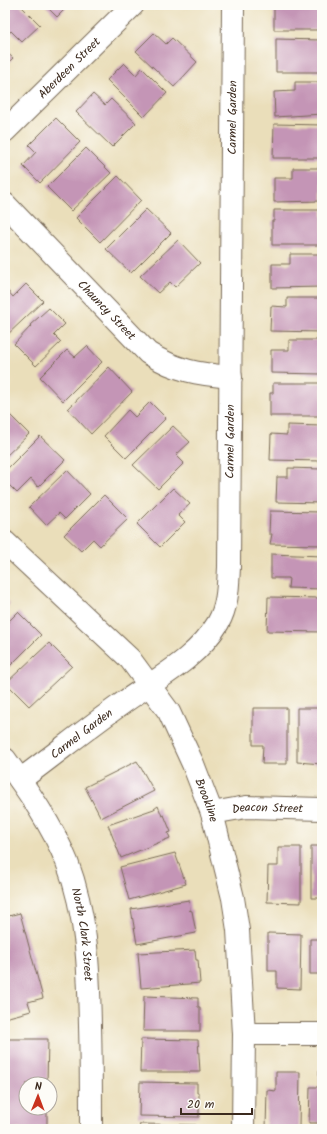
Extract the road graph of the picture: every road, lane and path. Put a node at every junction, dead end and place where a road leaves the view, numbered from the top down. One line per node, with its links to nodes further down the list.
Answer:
1 (133, 5): 3 (street, Aberdeen Street)
2 (233, 5): 5 (street, Carmel Garden)
3 (5, 131)
4 (5, 204): 5 (street, Chauncy Street)
5 (231, 377): 7 (street, Carmel Garden)
6 (5, 542): 7 (street, Brookline)
7 (150, 685): 9 (street, Carmel Garden); 11 (street, Brookline)
8 (5, 759): 9 (street, North Clark Street)
9 (20, 780): 14 (street, North Clark Street)
10 (322, 809): 11 (street, Deacon Street)
11 (212, 813): 12 (street, Brookline)
12 (244, 1034): 13 (street); 15 (street, Brookline)
13 (322, 1034)
14 (91, 1129)
15 (243, 1129)

